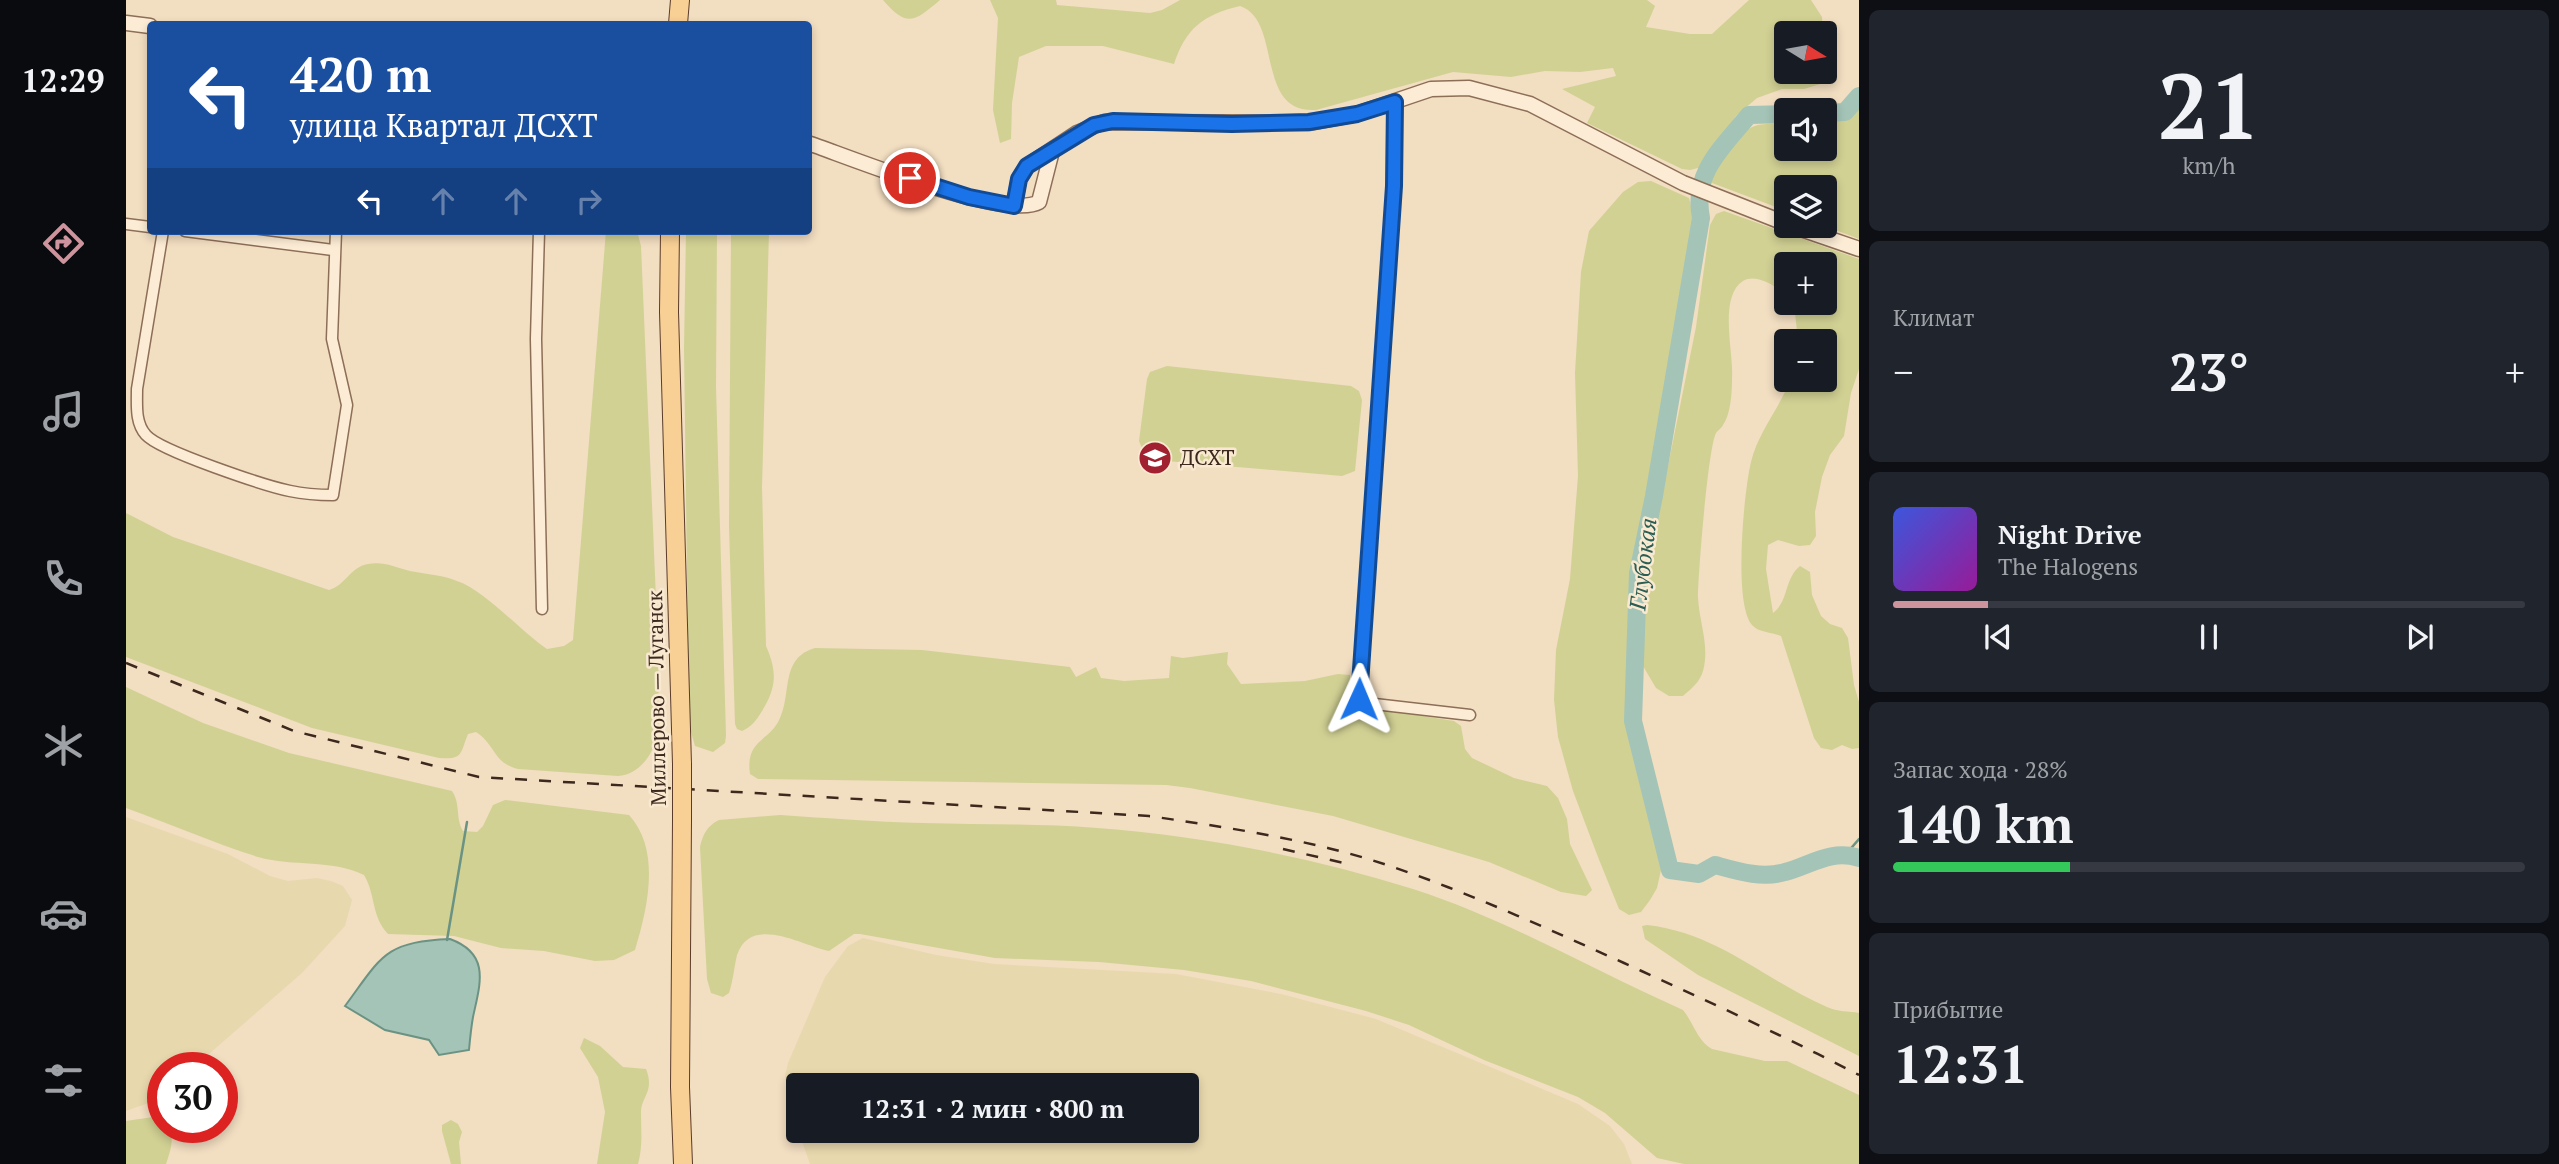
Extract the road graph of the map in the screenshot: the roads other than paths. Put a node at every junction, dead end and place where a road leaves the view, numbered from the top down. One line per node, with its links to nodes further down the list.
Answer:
1 (680, 0): 2 (main road)
2 (678, 21)
3 (126, 23): 4 (street)
4 (147, 26)
5 (1395, 102): 7 (street); 9 (street); 21 (street)
6 (812, 144): 8 (street)
7 (1052, 151): 8 (street); 8 (street)
8 (1014, 206)
9 (1774, 219)
10 (126, 224): 11 (street)
11 (147, 227)
12 (162, 235): 19 (street)
13 (216, 235): 19 (street)
14 (335, 235): 19 (street)
15 (538, 235): 20 (street)
16 (670, 235): 22 (main road, Миллерово — Луганск, bridge)
17 (1827, 238): 18 (street)
18 (1859, 249)
19 (334, 250)
20 (542, 609)
21 (1470, 715)
22 (683, 1164)

